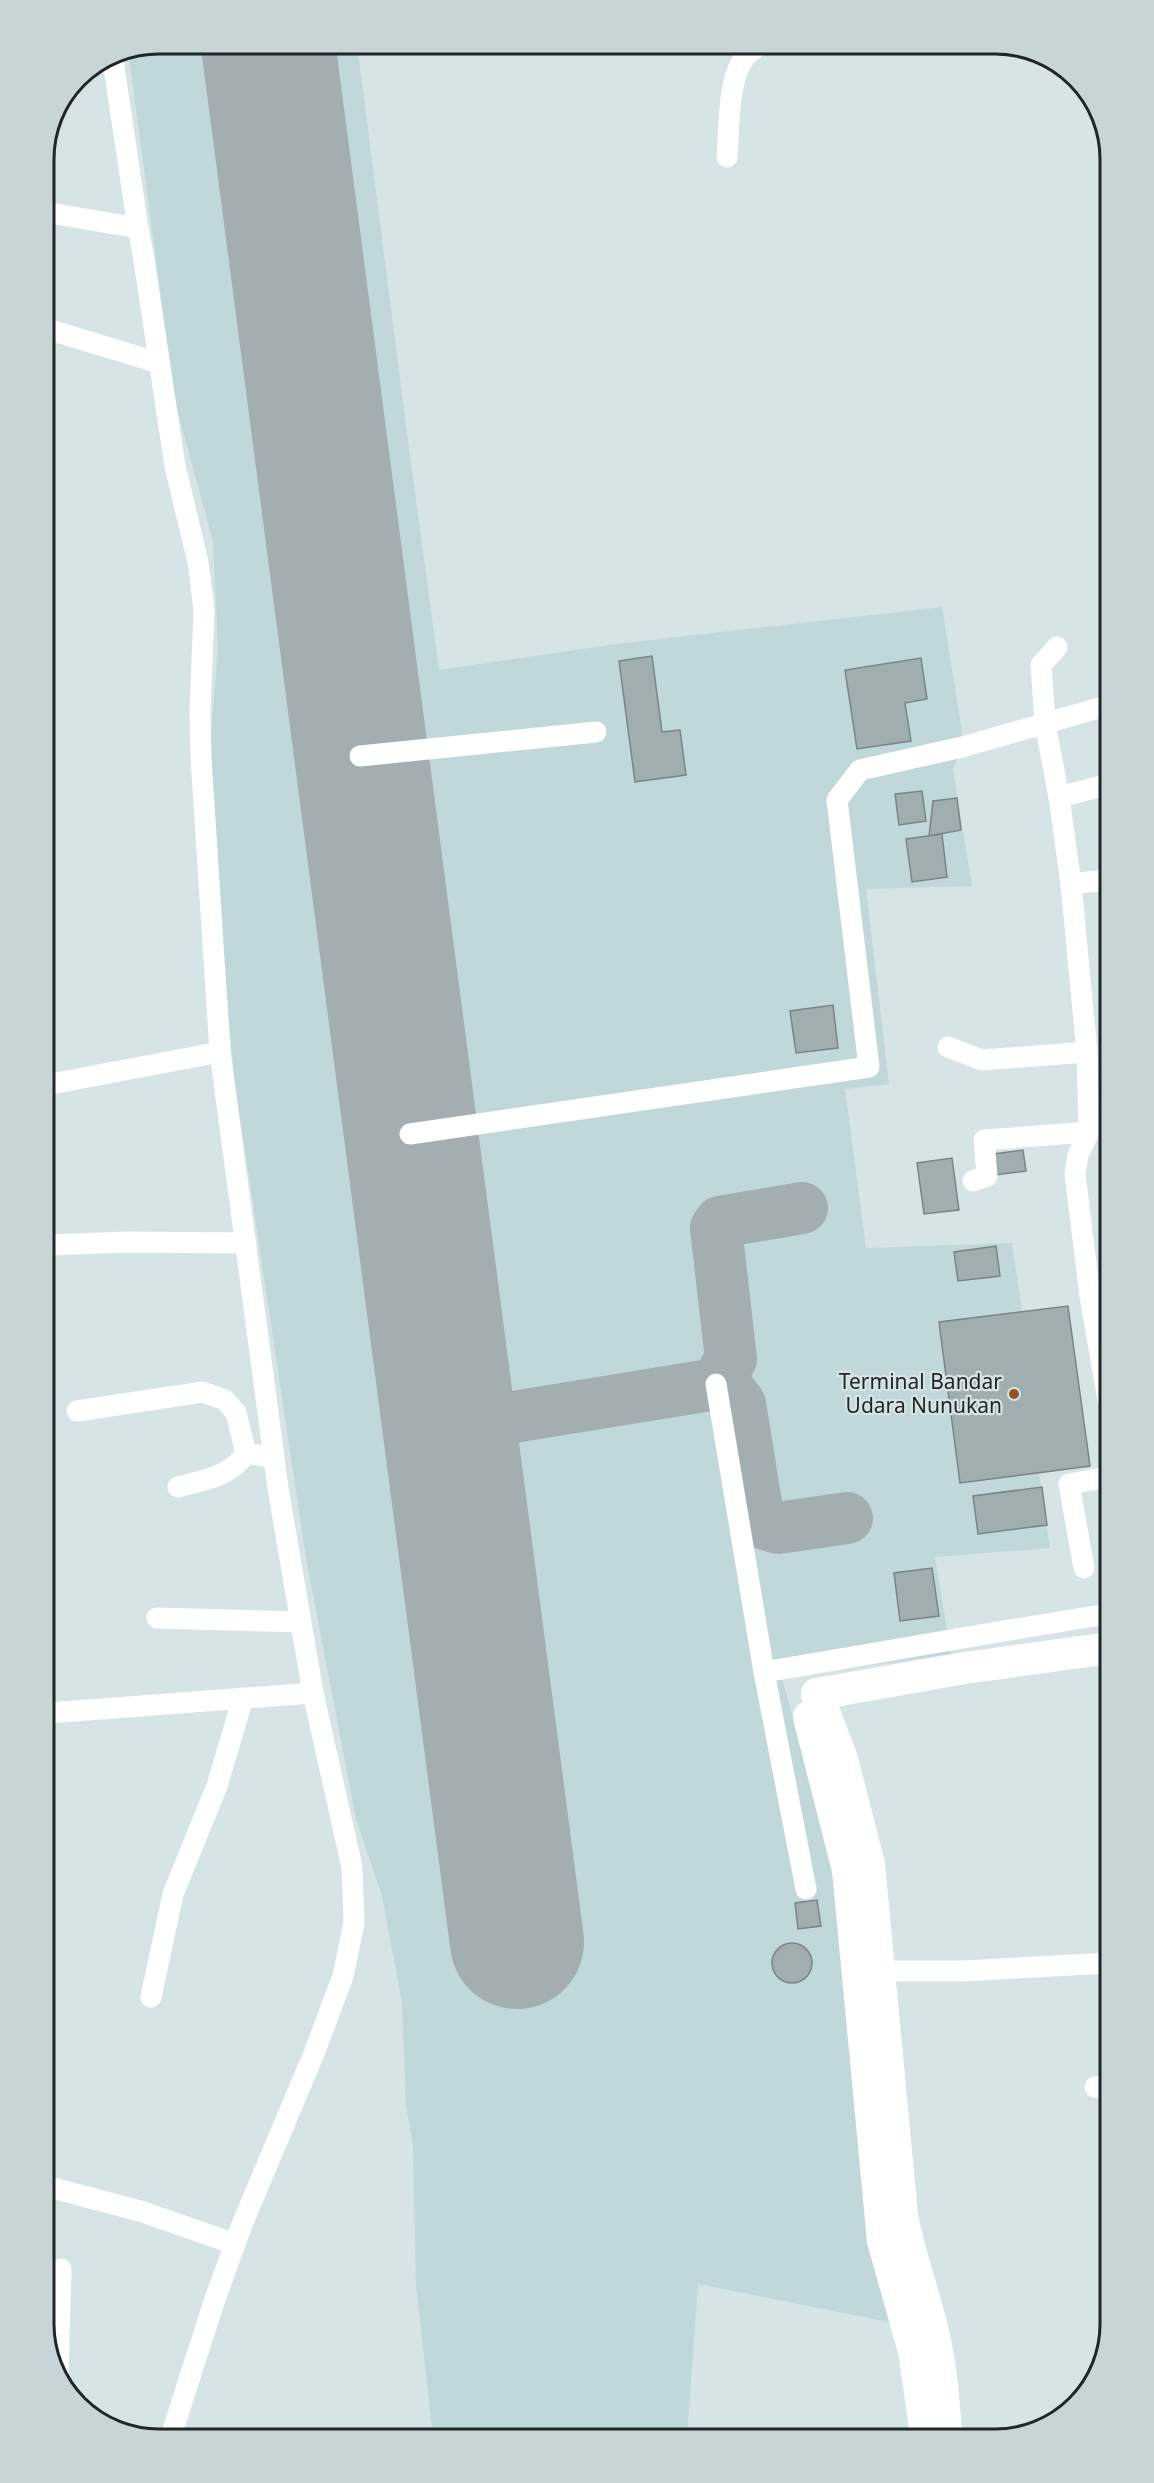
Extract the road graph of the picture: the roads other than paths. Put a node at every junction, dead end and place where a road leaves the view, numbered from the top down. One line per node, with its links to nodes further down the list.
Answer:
1 (749, 54): 3 (street)
2 (114, 65): 5 (street)
3 (727, 157)
4 (54, 214): 5 (street)
5 (138, 228): 7 (street)
6 (54, 331): 7 (street)
7 (159, 363): 18 (street)
8 (1057, 647): 10 (street)
9 (1100, 708): 10 (street)
10 (1045, 723): 14 (street); 22 (street)
11 (596, 732): 12 (street)
12 (360, 756)
13 (1100, 787): 14 (street)
14 (1059, 797): 16 (street)
15 (1100, 881): 16 (street)
16 (1071, 884): 19 (street)
17 (948, 1047): 19 (street)
18 (220, 1052): 20 (street); 24 (street)
19 (1087, 1052): 21 (street)
20 (54, 1084)
21 (1089, 1132): 23 (street); 26 (street)
22 (410, 1134)
23 (974, 1181)
24 (246, 1243): 25 (street); 30 (street)
25 (54, 1245)
26 (1100, 1354)
27 (716, 1384): 40 (street)
28 (76, 1411): 29 (street)
29 (246, 1453): 30 (street); 32 (street)
30 (274, 1458): 36 (street)
31 (1100, 1479): 33 (street)
32 (178, 1487)
33 (1084, 1568)
34 (1100, 1615): 37 (street)
35 (158, 1618): 36 (street)
36 (300, 1622): 41 (street)
37 (961, 1637): 39 (street); 40 (street)
38 (1100, 1649): 39 (highway)
39 (965, 1668): 42 (highway)
40 (764, 1672): 45 (street)
41 (313, 1693): 43 (street); 50 (street)
42 (817, 1694): 47 (highway); 54 (highway)
43 (243, 1698): 44 (street); 48 (street)
44 (54, 1713)
45 (806, 1889)
46 (1100, 1964): 47 (street)
47 (880, 1971): 55 (highway)
48 (151, 1997)
49 (54, 2188): 50 (street)
50 (235, 2244): 53 (street)
51 (61, 2269): 52 (street)
52 (59, 2353)
53 (173, 2429)
54 (925, 2429)
55 (946, 2429)

